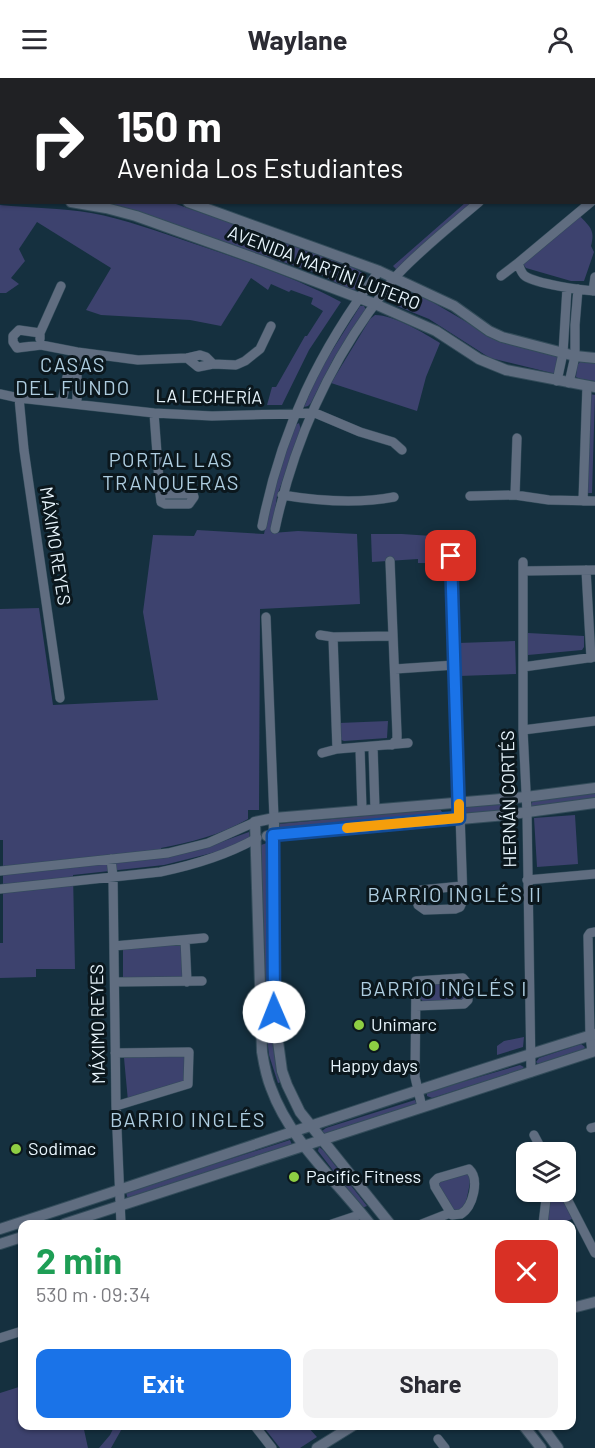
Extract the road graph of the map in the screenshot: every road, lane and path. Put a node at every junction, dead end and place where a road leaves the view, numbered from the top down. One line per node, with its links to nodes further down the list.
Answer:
1 (83, 204): 14 (street, AVENIDA MARTÍN LUTERO)
2 (193, 204): 6 (street, AVENIDA MARTÍN LUTERO)
3 (477, 204): 9 (street)
4 (588, 204): 5 (street)
5 (518, 263): 7 (street); 11 (street)
6 (379, 272): 9 (street, AVENIDA MARTÍN LUTERO); 14 (street)
7 (501, 276)
8 (595, 277): 13 (street)
9 (395, 279): 15 (street); 22 (street, AVENIDA MARTÍN LUTERO)
10 (61, 286): 19 (street)
11 (567, 288): 12 (street); 16 (street)
12 (578, 289): 13 (street); 17 (street)
13 (594, 291)
14 (360, 298): 15 (street, AVENIDA MARTÍN LUTERO); 35 (street)
15 (375, 304): 26 (street, AVENIDA MARTÍN LUTERO); 33 (street)
16 (564, 323): 17 (street); 22 (street)
17 (575, 325): 23 (street)
18 (271, 326): 21 (street)
19 (40, 333): 20 (street); 20 (street)
20 (41, 345): 21 (street)
21 (77, 352): 25 (street)
22 (563, 353): 23 (street, AVENIDA MARTÍN LUTERO); 26 (street)
23 (575, 356): 24 (street, AVENIDA MARTÍN LUTERO); 27 (street)
24 (595, 358)
25 (76, 364): 31 (street); 32 (street)
26 (557, 381): 27 (street, AVENIDA MARTÍN LUTERO)
27 (569, 383): 28 (street, AVENIDA MARTÍN LUTERO)
28 (591, 386): 43 (street)
29 (0, 394): 30 (street, LA LECHERÍA)
30 (19, 398): 31 (street, LA LECHERÍA); 58 (street, MÁXIMO REYES)
31 (62, 402): 32 (street, LA LECHERÍA)
32 (77, 404): 34 (street, LA LECHERÍA)
33 (311, 412): 35 (street, LA LECHERÍA); 37 (street); 39 (street)
34 (154, 413): 35 (street, LA LECHERÍA); 38 (street)
35 (294, 414): 45 (street)
36 (517, 438): 40 (street)
37 (402, 450)
38 (160, 494)
39 (282, 495): 42 (street); 46 (street)
40 (515, 495): 41 (street); 43 (street)
41 (471, 496)
42 (394, 497)
43 (583, 501): 44 (street)
44 (595, 501)
45 (262, 526)
46 (275, 529)
47 (451, 556): 55 (street)
48 (390, 561): 52 (street)
49 (591, 570): 54 (street); 56 (street, HERNÁN CORTÉS)
50 (266, 617): 74 (street)
51 (320, 635): 53 (street)
52 (393, 636): 53 (street); 57 (street)
53 (333, 637): 65 (street)
54 (593, 657): 56 (street)
55 (455, 664): 57 (street); 69 (street)
56 (523, 667): 60 (street, HERNÁN CORTÉS)
57 (395, 669): 62 (street)
58 (60, 698)
59 (595, 721): 60 (street)
60 (523, 730): 68 (street, HERNÁN CORTÉS)
61 (408, 743): 62 (street)
62 (392, 745): 63 (street)
63 (373, 747): 64 (street); 71 (street)
64 (360, 748): 65 (street); 72 (street)
65 (337, 749): 66 (street)
66 (322, 753)
67 (595, 788): 68 (street)
68 (526, 797): 69 (street); 73 (street, HERNÁN CORTÉS)
69 (459, 802): 71 (street); 75 (street)
70 (595, 803): 73 (street)
71 (375, 809): 72 (street)
72 (362, 810): 74 (street)
73 (527, 812): 75 (street); 83 (street, HERNÁN CORTÉS)
74 (274, 818): 76 (street); 77 (street)
75 (459, 818): 77 (street); 84 (street)
76 (255, 822): 78 (street); 79 (street)
77 (273, 835): 78 (street); 99 (street)
78 (257, 838): 82 (street); 100 (street)
79 (111, 859): 80 (street); 82 (street, MÁXIMO REYES)
80 (0, 871)
81 (595, 874): 83 (street)
82 (113, 877): 85 (street); 89 (street, MÁXIMO REYES)
83 (527, 880): 97 (street, HERNÁN CORTÉS)
84 (462, 886): 84 (street)
85 (0, 889)
86 (592, 933): 94 (street)
87 (204, 938): 88 (street)
88 (185, 940): 89 (street); 92 (street)
89 (114, 946): 91 (street, MÁXIMO REYES)
90 (202, 981): 92 (street)
91 (114, 982): 92 (street); 96 (street, MÁXIMO REYES)
92 (187, 982)
93 (416, 1006): 93 (street); 101 (street)
94 (592, 1035): 95 (street); 97 (street)
95 (593, 1051): 98 (street)
96 (115, 1053): 102 (street, MÁXIMO REYES); 102 (street)
97 (530, 1056): 98 (street, HERNÁN CORTÉS); 101 (street)
98 (531, 1072): 103 (street)
99 (287, 1085): 100 (street); 104 (street)
100 (271, 1089): 105 (street)
101 (417, 1091): 103 (street); 104 (street)
102 (116, 1106): 110 (street, MÁXIMO REYES)
103 (422, 1107): 107 (street)
104 (310, 1125): 105 (street); 107 (street)
105 (294, 1131): 109 (street); 110 (street)
106 (534, 1135): 108 (street)
107 (322, 1141): 109 (street); 113 (street)
108 (538, 1142)
109 (306, 1146): 114 (street); 117 (street)
110 (119, 1191): 114 (street, MÁXIMO REYES); 115 (street)
111 (546, 1202): 126 (street)
112 (567, 1202): 127 (street)
113 (377, 1206): 117 (street); 124 (street)
114 (120, 1207): 120 (street); 121 (street, MÁXIMO REYES)
115 (53, 1212): 118 (street); 119 (street)
116 (450, 1213): 116 (street); 125 (street)
117 (362, 1214): 122 (street); 123 (street)
118 (28, 1220)
119 (51, 1220)
120 (77, 1220)
121 (121, 1220)
122 (344, 1220)
123 (367, 1220)
124 (387, 1220)
125 (432, 1220)
126 (543, 1220)
127 (574, 1220)
128 (18, 1223): 130 (street)
129 (576, 1224): 133 (street)
130 (0, 1229)
131 (18, 1238): 132 (street)
132 (0, 1244)
133 (595, 1253)
134 (594, 1304): 135 (street)
135 (576, 1307)
136 (18, 1332): 137 (street)
137 (0, 1338)
138 (258, 1430): 145 (street)
139 (346, 1430): 146 (street)
140 (526, 1430): 144 (street)
141 (544, 1430): 142 (street)
142 (550, 1438): 144 (street); 148 (street)
143 (438, 1439): 147 (street)
144 (538, 1447)
145 (272, 1448)
146 (317, 1448)
147 (445, 1448)
148 (558, 1448)

